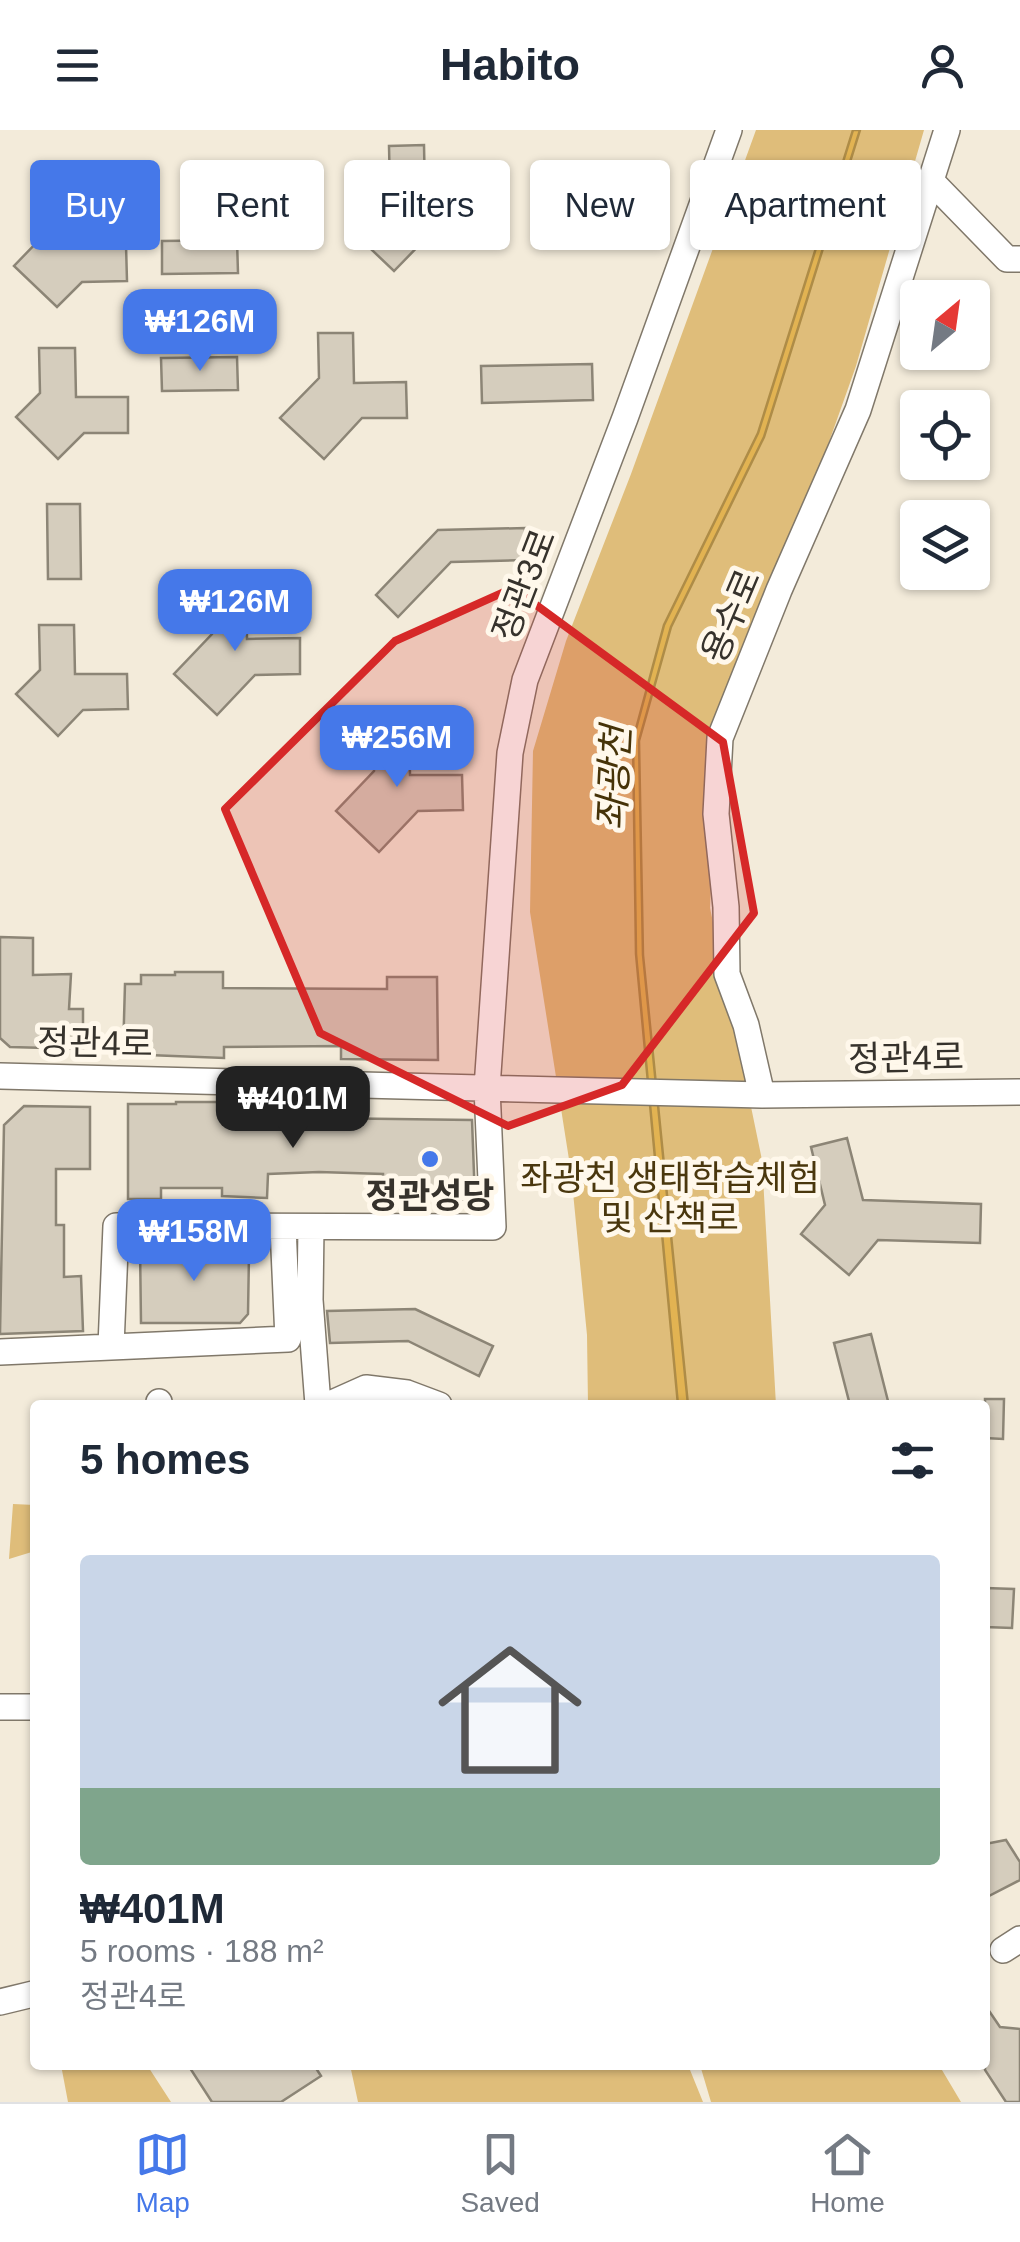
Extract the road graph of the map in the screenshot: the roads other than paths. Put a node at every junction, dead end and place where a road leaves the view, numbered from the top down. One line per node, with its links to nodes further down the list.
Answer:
1 (730, 130): 6 (street, 정관3로)
2 (947, 130): 3 (street, 용수로)
3 (932, 182): 4 (street); 8 (street, 용수로)
4 (1020, 259)
5 (0, 1076): 6 (street, 정관4로)
6 (487, 1088): 8 (street, 정관4로); 10 (street)
7 (1020, 1092): 8 (street, 정관4로)
8 (762, 1095)
9 (283, 1227): 10 (street); 11 (street); 11 (street)
10 (311, 1227): 13 (street)
11 (111, 1346): 12 (street)
12 (0, 1352)
13 (318, 1400)
14 (339, 1400): 15 (street)
15 (427, 1400)
16 (0, 1706): 17 (street)
17 (30, 1708)
18 (30, 1995): 19 (street)
19 (0, 2002)

